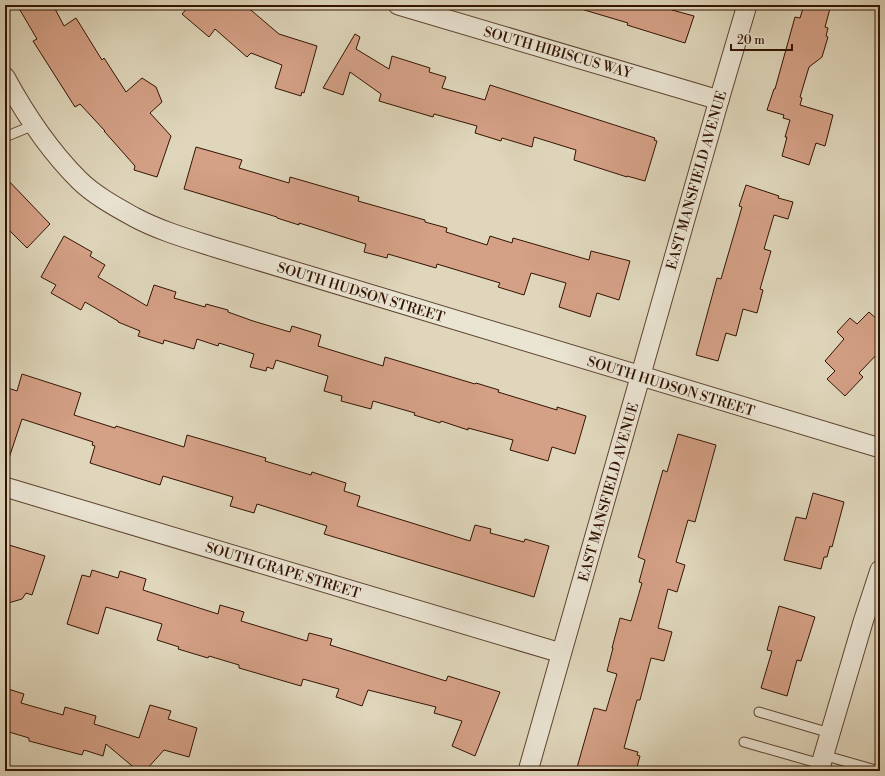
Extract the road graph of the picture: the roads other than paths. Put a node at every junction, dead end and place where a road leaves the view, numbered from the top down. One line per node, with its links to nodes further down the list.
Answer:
1 (398, 5): 3 (street, SOUTH HIBISCUS WAY)
2 (747, 5): 5 (street, EAST MANSFIELD AVENUE)
3 (447, 12): 5 (street, SOUTH HIBISCUS WAY)
4 (5, 77): 6 (street, SOUTH HUDSON STREET)
5 (719, 100): 8 (street, EAST MANSFIELD AVENUE)
6 (34, 125): 7 (lane); 8 (street, SOUTH HUDSON STREET)
7 (5, 136)
8 (641, 376): 9 (street, SOUTH HUDSON STREET); 12 (street, EAST MANSFIELD AVENUE)
9 (880, 448)
10 (5, 486): 12 (street, SOUTH GRAPE STREET)
11 (880, 570): 14 (street)
12 (561, 652): 17 (street, EAST MANSFIELD AVENUE)
13 (759, 712): 14 (lane)
14 (830, 733): 16 (street)
15 (744, 742): 16 (lane)
16 (821, 763): 18 (lane)
17 (528, 771)
18 (879, 771)

